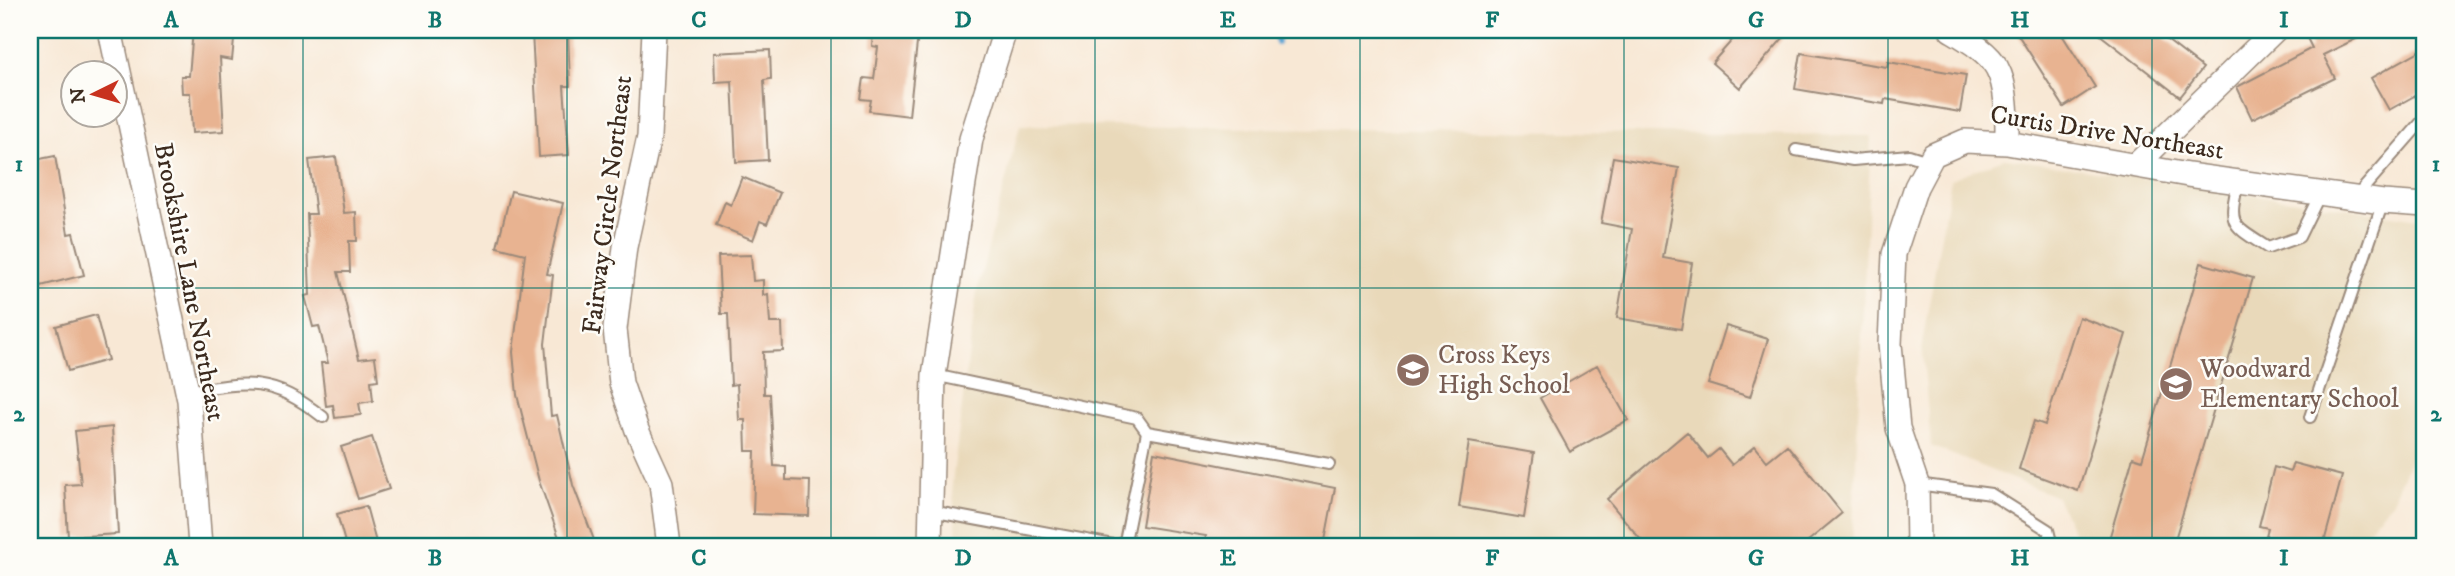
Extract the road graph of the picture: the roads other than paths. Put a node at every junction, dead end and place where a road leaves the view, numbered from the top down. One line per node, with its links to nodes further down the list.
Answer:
1 (110, 30): 17 (street, Brookshire Lane Northeast)
2 (654, 30): 25 (street, Fairway Circle Northeast)
3 (1005, 30): 16 (street)
4 (1951, 30): 7 (street)
5 (2266, 32): 10 (street)
6 (2425, 118): 13 (lane)
7 (2007, 143): 9 (street, Curtis Drive Northeast); 10 (street, Curtis Drive Northeast)
8 (1796, 150): 9 (lane)
9 (1928, 161): 22 (street)
10 (2136, 165): 11 (street, Curtis Drive Northeast)
11 (2238, 181): 12 (street, Curtis Drive Northeast); 12 (lane)
12 (2321, 192): 13 (street, Curtis Drive Northeast)
13 (2355, 198): 14 (street, Curtis Drive Northeast)
14 (2383, 202): 15 (street, Curtis Drive Northeast); 19 (lane)
15 (2425, 205)
16 (934, 375): 20 (lane); 23 (street)
17 (187, 392): 18 (lane); 24 (street, Brookshire Lane Northeast)
18 (323, 417)
19 (2310, 417)
20 (1147, 432): 21 (lane); 28 (lane)
21 (1329, 464)
22 (1917, 484): 29 (street); 30 (lane)
23 (931, 511): 26 (street); 27 (lane)
24 (200, 546)
25 (670, 546)
26 (930, 546)
27 (1118, 546)
28 (1124, 546)
29 (1918, 546)
30 (2052, 546)

